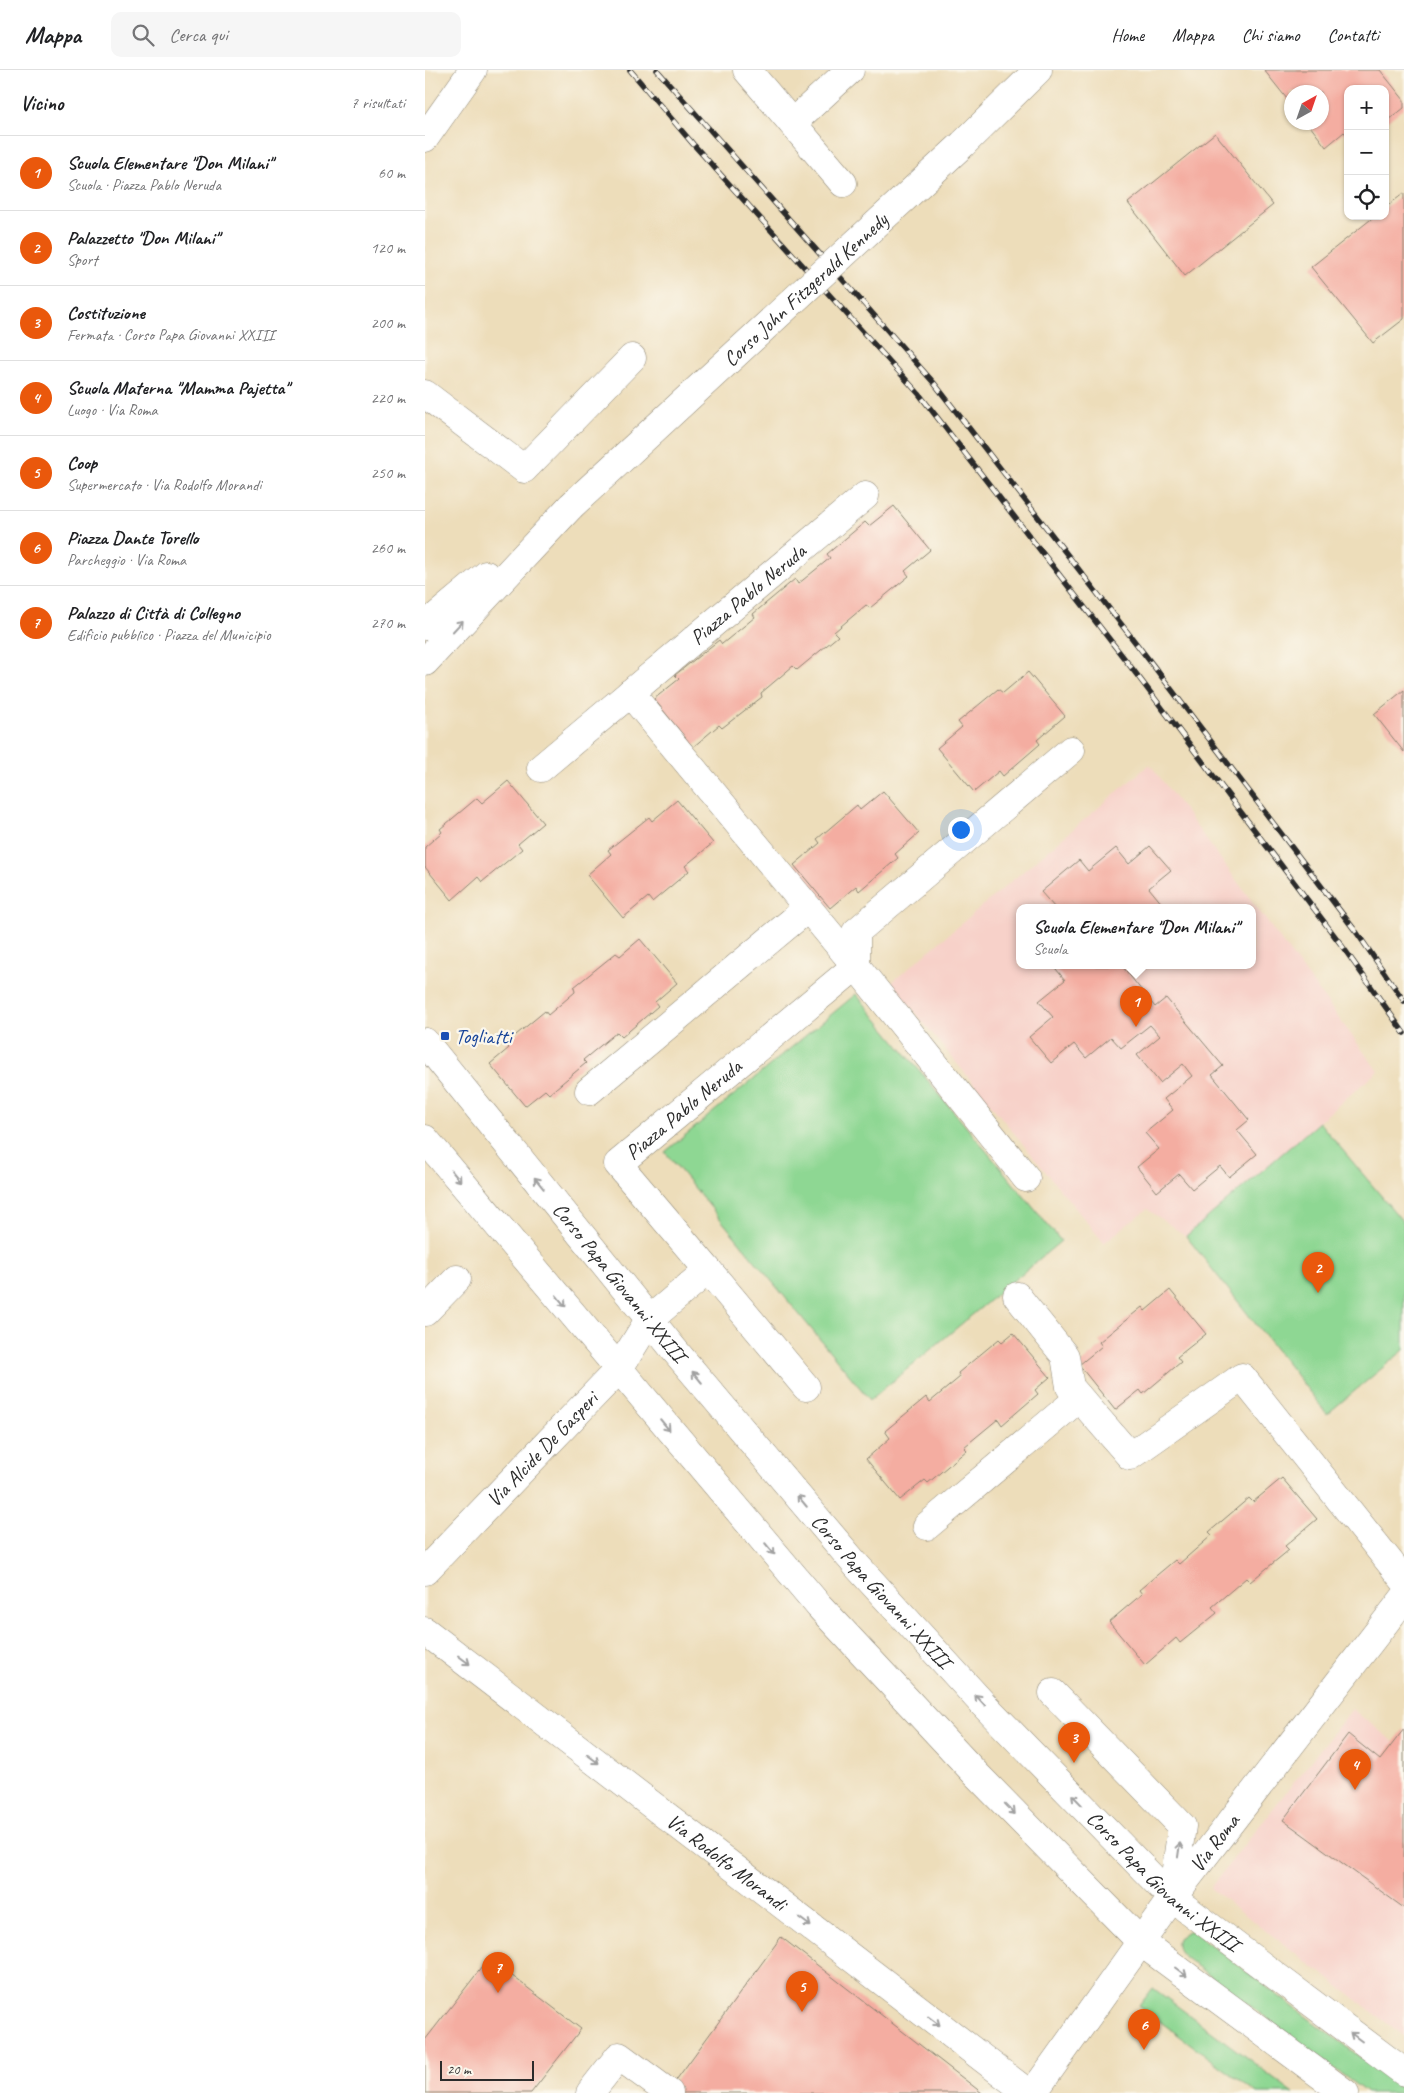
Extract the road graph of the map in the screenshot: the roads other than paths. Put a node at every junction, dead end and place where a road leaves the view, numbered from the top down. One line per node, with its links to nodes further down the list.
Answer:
1 (473, 70): 6 (street)
2 (747, 70): 5 (street)
3 (850, 70): 5 (street)
4 (1038, 70): 11 (street, Corso John Fitzgerald Kennedy, bridge)
5 (792, 123): 7 (street)
6 (425, 138)
7 (843, 183)
8 (631, 358): 9 (street)
9 (425, 394)
10 (865, 496): 14 (street, Piazza Pablo Neruda)
11 (571, 506): 12 (street, Corso John Fitzgerald Kennedy); 13 (street, Corso John Fitzgerald Kennedy, one-way to 11)
12 (425, 626)
13 (425, 662)
14 (630, 693): 16 (street, Piazza Pablo Neruda); 17 (street)
15 (1071, 750): 18 (street)
16 (541, 768)
17 (808, 908): 18 (street); 20 (street)
18 (856, 966): 22 (street); 23 (street, Piazza Pablo Neruda)
19 (425, 1042): 27 (street, Corso Papa Giovanni XXIII, one-way to 19)
20 (589, 1091)
21 (425, 1139): 28 (street, one-way to 28)
22 (1026, 1178)
23 (708, 1270): 27 (street); 29 (street, Piazza Pablo Neruda)
24 (457, 1279): 26 (street)
25 (1017, 1296): 30 (street)
26 (425, 1312)
27 (649, 1320): 28 (street, Via Alcide De Gasperi); 37 (street, Corso Papa Giovanni XXIII, one-way to 27)
28 (619, 1370): 32 (street, Via Alcide De Gasperi); 38 (street, one-way to 38)
29 (806, 1387)
30 (1079, 1398): 31 (street); 33 (street)
31 (927, 1526)
32 (425, 1571)
33 (1404, 1580)
34 (1404, 1598): 37 (street, Via Roma)
35 (425, 1631): 42 (street, Via Rodolfo Morandi, one-way to 42)
36 (1053, 1693): 37 (street, one-way to 36)
37 (1172, 1898): 38 (street, Via Roma); 39 (street, Corso Papa Giovanni XXIII, one-way to 37)
38 (1142, 1943): 43 (street, Via Roma); 44 (street, one-way to 44)
39 (1404, 2072)
40 (590, 2093): 41 (street)
41 (669, 2093)
42 (1028, 2093)
43 (1033, 2093)
44 (1345, 2093)

